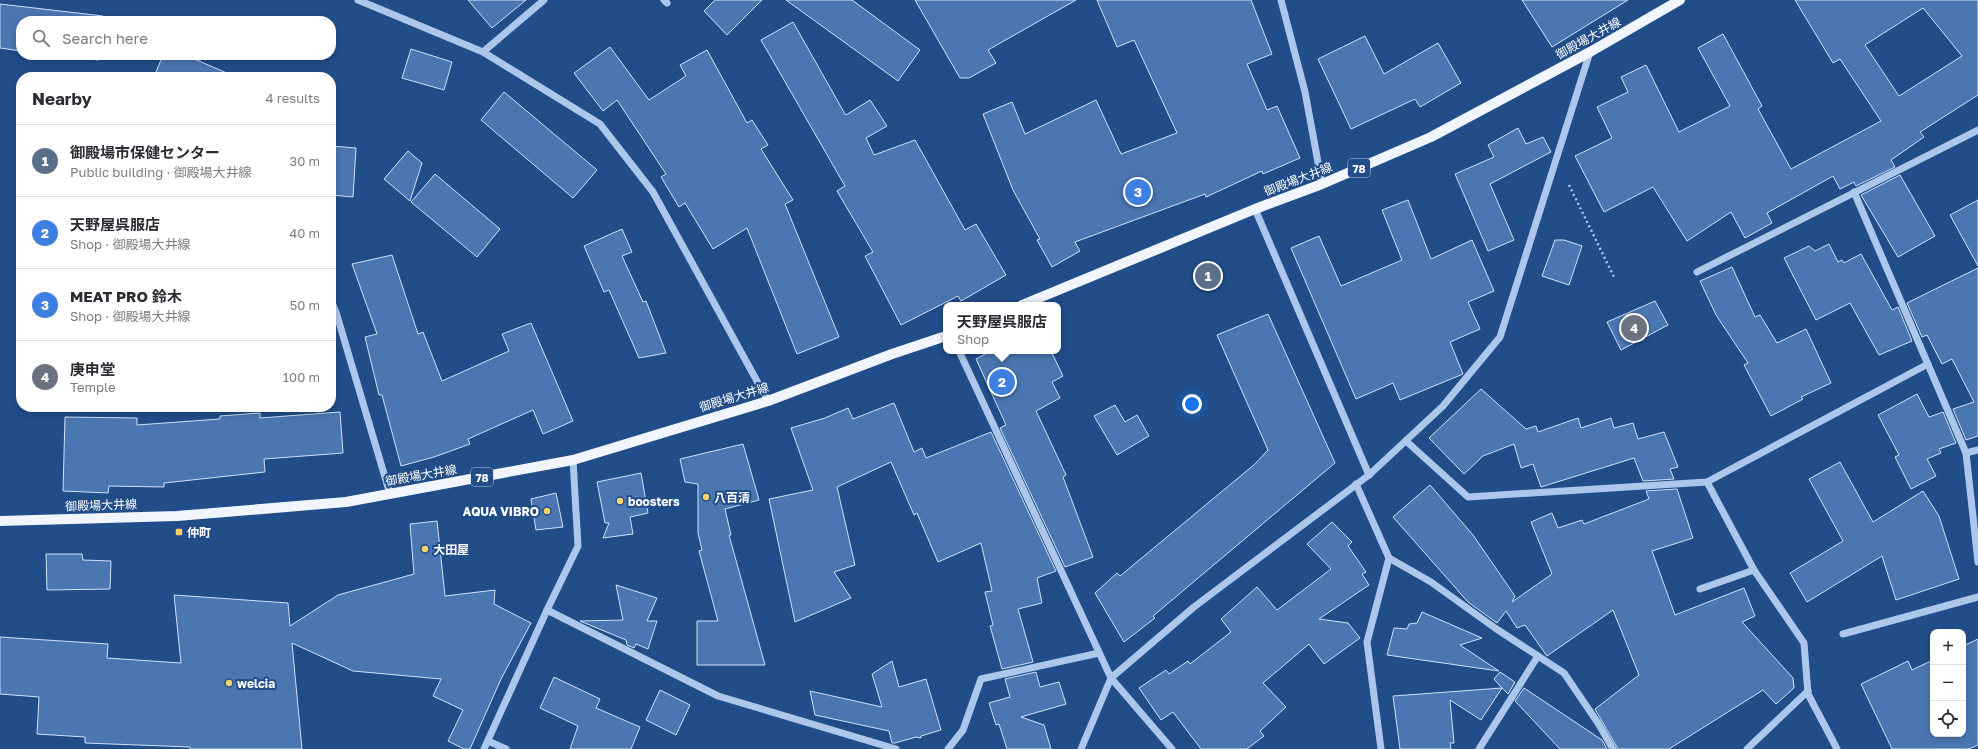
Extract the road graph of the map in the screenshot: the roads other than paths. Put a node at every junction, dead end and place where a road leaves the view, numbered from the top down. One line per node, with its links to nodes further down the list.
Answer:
1 (358, 0): 5 (street)
2 (544, 0): 5 (street)
3 (1281, 0): 8 (street)
4 (1680, 0): 6 (main road, 御殿場大井線 / 78)
5 (483, 52): 17 (street)
6 (1590, 52): 8 (main road, 御殿場大井線 / 78); 18 (street)
7 (1978, 130): 9 (street)
8 (1322, 184): 10 (main road, 御殿場大井線 / 78)
9 (1854, 192): 11 (street); 16 (street)
10 (1255, 209): 12 (main road, 御殿場大井線 / 78); 22 (street)
11 (1697, 272)
12 (1029, 302)
13 (336, 312): 25 (street)
14 (943, 337): 17 (main road, 御殿場大井線 / 78)
15 (960, 354): 34 (street)
16 (1928, 364): 20 (street); 23 (street)
17 (768, 401): 21 (main road, 御殿場大井線 / 78)
18 (1406, 441): 22 (street); 23 (street)
19 (1978, 450): 20 (street)
20 (1966, 453): 28 (street)
21 (573, 460): 25 (main road, 御殿場大井線 / 78); 32 (street)
22 (1369, 475): 24 (street)
23 (1707, 482): 29 (street)
24 (1356, 484): 27 (street); 36 (street)
25 (390, 494): 26 (main road, 御殿場大井線 / 78)
26 (0, 521)
27 (1389, 558): 35 (street); 45 (street)
28 (1978, 562)
29 (1754, 570): 30 (street); 37 (street)
30 (1700, 588)
31 (1978, 597): 33 (street)
32 (547, 610): 38 (street); 41 (street)
33 (1843, 634)
34 (1099, 653): 36 (street); 42 (street)
35 (1538, 656): 46 (street); 47 (street)
36 (1110, 678): 43 (street); 44 (street)
37 (1808, 691): 48 (street); 49 (street)
38 (488, 741): 39 (street); 40 (street)
39 (484, 749)
40 (506, 749)
41 (896, 749)
42 (948, 749)
43 (1081, 749)
44 (1172, 749)
45 (1381, 749)
46 (1479, 749)
47 (1613, 749)
48 (1747, 749)
49 (1837, 749)

